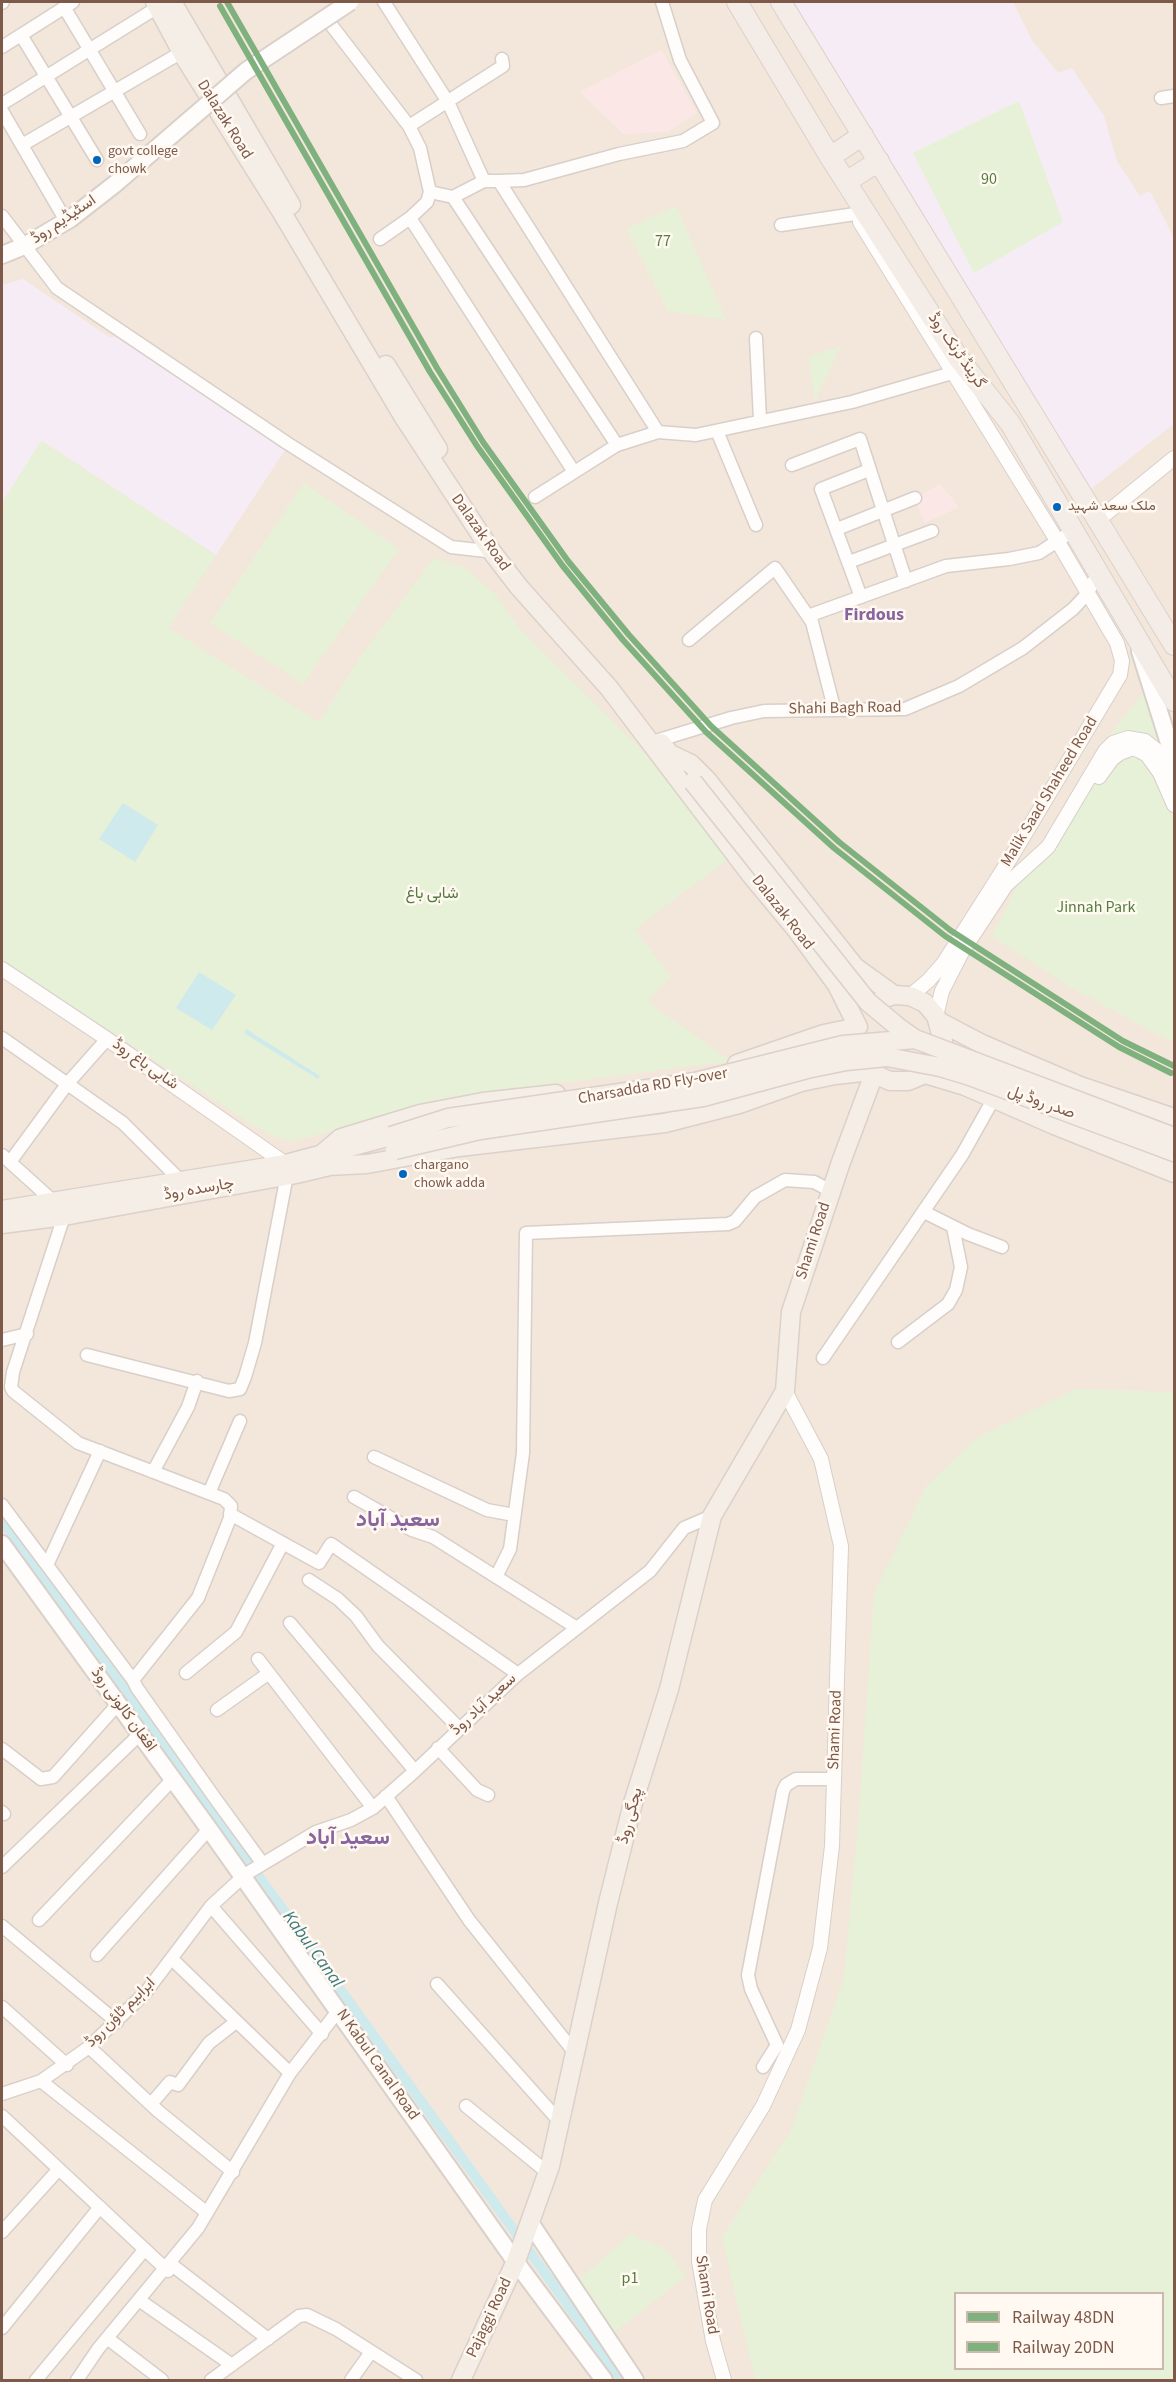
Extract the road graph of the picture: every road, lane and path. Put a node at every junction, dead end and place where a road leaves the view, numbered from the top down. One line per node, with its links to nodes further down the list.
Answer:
1 (350, 2): 38 (main road, اسٹیڈیم روڈ, bridge)
2 (384, 2): 19 (street)
3 (662, 2): 31 (street)
4 (728, 2): 35 (street)
5 (737, 2): 27 (highway, گرینڈ ٹرنک روڈ)
6 (781, 2): 25 (highway, گرینڈ ٹرنک روڈ)
7 (68, 4): 10 (street); 12 (street)
8 (162, 4): 12 (street); 13 (main road, Dalazak Road); 63 (main road, Dalazak Road)
9 (332, 26): 23 (street)
10 (21, 35): 11 (street); 15 (street)
11 (2, 47)
12 (90, 50): 15 (street); 16 (street)
13 (182, 52): 16 (street); 63 (main road, Dalazak Road)
14 (502, 59): 19 (street)
15 (46, 76): 20 (street); 22 (street)
16 (115, 91): 22 (street); 24 (street)
17 (1174, 96): 18 (street)
18 (1161, 98)
19 (448, 102): 23 (street); 30 (street)
20 (2, 104)
21 (2, 111): 26 (street)
22 (70, 117): 26 (street); 28 (street)
23 (409, 126): 33 (street)
24 (140, 134)
25 (861, 136): 27 (highway); 29 (highway, گرینڈ ٹرنک روڈ)
26 (22, 145): 38 (street)
27 (830, 157): 32 (highway, گرینڈ ٹرنک روڈ)
28 (96, 160)
29 (878, 162): 32 (highway); 56 (highway, گرینڈ ٹرنک روڈ)
30 (484, 181): 31 (street); 34 (street)
31 (499, 181): 47 (street)
32 (846, 182): 70 (highway, گرینڈ ٹرنک روڈ)
33 (430, 192): 34 (street); 37 (street)
34 (453, 197): 48 (street)
35 (855, 214): 39 (street); 44 (street)
36 (2, 216): 41 (street)
37 (410, 218): 40 (street); 52 (street)
38 (68, 220): 41 (main road, اسٹیڈیم روڈ)
39 (780, 225)
40 (380, 239)
41 (24, 246): 42 (main road, اسٹیڈیم روڈ); 63 (street)
42 (2, 255)
43 (756, 338): 45 (street)
44 (952, 373): 45 (street); 61 (street)
45 (760, 420): 46 (street)
46 (717, 431): 47 (street); 57 (street)
47 (658, 432): 48 (street)
48 (617, 445): 52 (street)
49 (1174, 458): 56 (street)
50 (792, 465): 51 (street)
51 (869, 470): 55 (street); 58 (street)
52 (574, 472): 53 (street)
53 (535, 497)
54 (915, 498): 55 (street)
55 (883, 511): 58 (street); 62 (street)
56 (1098, 520): 72 (highway, گرینڈ ٹرنک روڈ)
57 (756, 525)
58 (837, 529): 64 (street)
59 (932, 531): 62 (street)
60 (1071, 532): 61 (street)
61 (1058, 542): 66 (street); 67 (street)
62 (894, 545): 64 (street); 66 (street)
63 (497, 552): 75 (main road, Dalazak Road); 85 (main road, Dalazak Road)
64 (849, 562): 68 (street)
65 (1097, 574): 67 (street, Shahi Bagh Road)
66 (906, 581): 68 (street)
67 (1088, 593): 74 (street, Shahi Bagh Road); 80 (street, Malik Saad Shaheed Road)
68 (861, 597): 69 (street)
69 (808, 616): 71 (street); 74 (street)
70 (1135, 632): 73 (highway, گرینڈ ٹرنک روڈ); 76 (main road)
71 (689, 640)
72 (1174, 645)
73 (1174, 701)
74 (834, 708): 75 (street, Shahi Bagh Road)
75 (665, 747): 83 (main road, Dalazak Road); 88 (main road, bridge)
76 (1174, 759)
77 (1174, 778): 79 (street)
78 (1174, 805): 79 (street)
79 (1041, 854): 80 (street, Malik Saad Shaheed Road)
80 (975, 923): 81 (street)
81 (958, 948): 83 (street); 84 (street)
82 (2, 969): 87 (street, شاہی باغ روڈ)
83 (902, 996): 84 (main road); 85 (main road)
84 (938, 1019): 90 (main road); 92 (main road)
85 (858, 1027): 91 (main road); 104 (main road)
86 (2, 1038): 93 (street)
87 (107, 1039): 93 (street); 105 (street, شاہی باغ روڈ)
88 (915, 1039): 100 (main road, صدر روڈ پل, bridge); 101 (main road, Charsadda RD Fly-over, bridge)
89 (906, 1060): 101 (main road, Charsadda RD Fly-over, bridge); 102 (main road, صدر روڈ پل, bridge)
90 (1037, 1068): 94 (main road); 96 (main road)
91 (872, 1072): 92 (main road); 104 (main road); 109 (main road, Shami Road)
92 (925, 1074): 95 (main road)
93 (68, 1083): 103 (street); 108 (street)
94 (1080, 1086): 97 (main road); 99 (main road)
95 (994, 1098): 96 (main road); 112 (street)
96 (1013, 1107): 98 (main road)
97 (1174, 1118)
98 (1054, 1125): 106 (main road); 107 (main road)
99 (1174, 1130)
100 (1174, 1137)
101 (393, 1143): 104 (main road, چارسدہ روڈ)
102 (1174, 1152)
103 (6, 1159): 110 (street)
104 (325, 1160): 105 (main road, چارسدہ روڈ)
105 (290, 1171): 108 (main road, چارسدہ روڈ); 110 (main road, چارسدہ روڈ); 121 (street)
106 (1174, 1173)
107 (1174, 1178)
108 (180, 1180): 110 (main road, چارسدہ روڈ)
109 (831, 1191): 122 (main road, Shami Road); 131 (street)
110 (59, 1208): 111 (main road, چارسدہ روڈ); 113 (main road, چارسدہ روڈ); 116 (street)
111 (2, 1210)
112 (924, 1212): 114 (street); 120 (street)
113 (2, 1224)
114 (953, 1227): 115 (street); 118 (street)
115 (1002, 1247)
116 (27, 1334): 117 (street); 124 (street)
117 (2, 1340)
118 (898, 1342)
119 (87, 1355): 121 (street)
120 (823, 1358)
121 (197, 1381): 126 (street)
122 (785, 1391): 132 (main road, پجگی روڈ); 153 (street, Shami Road)
123 (240, 1421): 127 (street)
124 (100, 1451): 126 (street); 135 (street)
125 (374, 1457): 131 (street)
126 (153, 1472): 127 (street)
127 (209, 1493): 130 (street)
128 (354, 1497): 136 (street)
129 (2, 1505): 135 (street)
130 (230, 1514): 133 (street); 144 (street)
131 (514, 1515): 136 (street)
132 (712, 1516): 139 (street, سعید آباد روڈ); 173 (main road, پجگی روڈ)
133 (283, 1543): 141 (street); 143 (street)
134 (2, 1544): 145 (main road, افغان کالونی روڈ)
135 (47, 1565): 144 (street)
136 (496, 1577): 139 (street)
137 (309, 1580): 147 (street)
138 (290, 1623): 151 (street)
139 (577, 1628): 143 (street, سعید آباد روڈ)
140 (258, 1659): 142 (street)
141 (186, 1673)
142 (269, 1673): 146 (street); 156 (street)
143 (518, 1674): 147 (street, سعید آباد روڈ)
144 (134, 1680): 158 (street)
145 (118, 1704): 148 (main road, افغان کالونی روڈ); 150 (street)
146 (217, 1710)
147 (459, 1728): 149 (street, سعید آباد روڈ)
148 (140, 1734): 152 (main road, افغان کالونی روڈ); 159 (street)
149 (438, 1748): 151 (street, سعید آباد روڈ); 154 (street)
150 (2, 1749)
151 (415, 1771): 155 (street, سعید آباد روڈ)
152 (173, 1779): 157 (main road, افغان کالونی روڈ); 162 (street)
153 (834, 1779): 175 (street); 208 (street, Shami Road)
154 (488, 1795)
155 (386, 1796): 156 (street, سعید آباد روڈ); 173 (street)
156 (373, 1808): 158 (street, سعید آباد روڈ)
157 (209, 1828): 160 (main road, افغان کالونی روڈ); 164 (street)
158 (263, 1864): 160 (street, سعید آباد روڈ)
159 (2, 1867)
160 (245, 1876): 161 (street, ابراہیم ٹاؤن روڈ); 168 (main road, N Kabul Canal Road)
161 (211, 1906): 165 (street, ابراہیم ٹاؤن روڈ); 171 (street)
162 (39, 1920)
163 (2, 1926): 169 (street)
164 (97, 1955)
165 (172, 1959): 169 (street, ابراہیم ٹاؤن روڈ); 170 (street)
166 (436, 1984): 182 (street)
167 (2, 2007): 174 (street)
168 (338, 2011): 171 (street); 191 (main road, N Kabul Canal Road)
169 (117, 2022): 172 (street, ابراہیم ٹاؤن روڈ)
170 (236, 2022): 176 (street); 179 (street)
171 (322, 2034): 176 (street)
172 (89, 2047): 174 (street, ابراہیم ٹاؤن روڈ); 179 (street)
173 (575, 2053): 182 (main road, پجگی روڈ)
174 (67, 2065): 177 (street, ابراہیم ٹاؤن روڈ)
175 (763, 2067)
176 (290, 2073): 184 (street)
177 (41, 2081): 178 (street, ابراہیم ٹاؤن روڈ); 187 (street)
178 (2, 2094)
179 (151, 2104): 184 (street)
180 (466, 2106): 185 (street)
181 (2, 2116): 183 (street)
182 (560, 2122): 185 (main road, پجگی روڈ)
183 (59, 2169): 186 (street); 188 (street)
184 (233, 2172): 187 (street)
185 (548, 2173): 189 (main road, پجگی روڈ)
186 (100, 2207): 190 (street); 194 (street)
187 (206, 2212): 192 (street)
188 (3, 2227)
189 (529, 2229): 191 (main road, پجگی روڈ); 207 (main road)
190 (145, 2249): 192 (street); 200 (street)
191 (514, 2258): 205 (main road, Pajaggi Road); 206 (main road)
192 (165, 2268): 193 (street); 196 (street)
193 (139, 2300): 195 (street); 198 (street)
194 (2, 2328)
195 (107, 2338): 199 (street); 201 (street)
196 (268, 2339): 197 (street); 198 (street)
197 (371, 2352): 203 (street); 204 (street)
198 (232, 2365): 202 (street)
199 (83, 2378)
200 (36, 2380)
201 (162, 2380)
202 (211, 2380)
203 (351, 2380)
204 (416, 2380)
205 (461, 2380)
206 (604, 2380)
207 (635, 2380)
208 (724, 2380)

